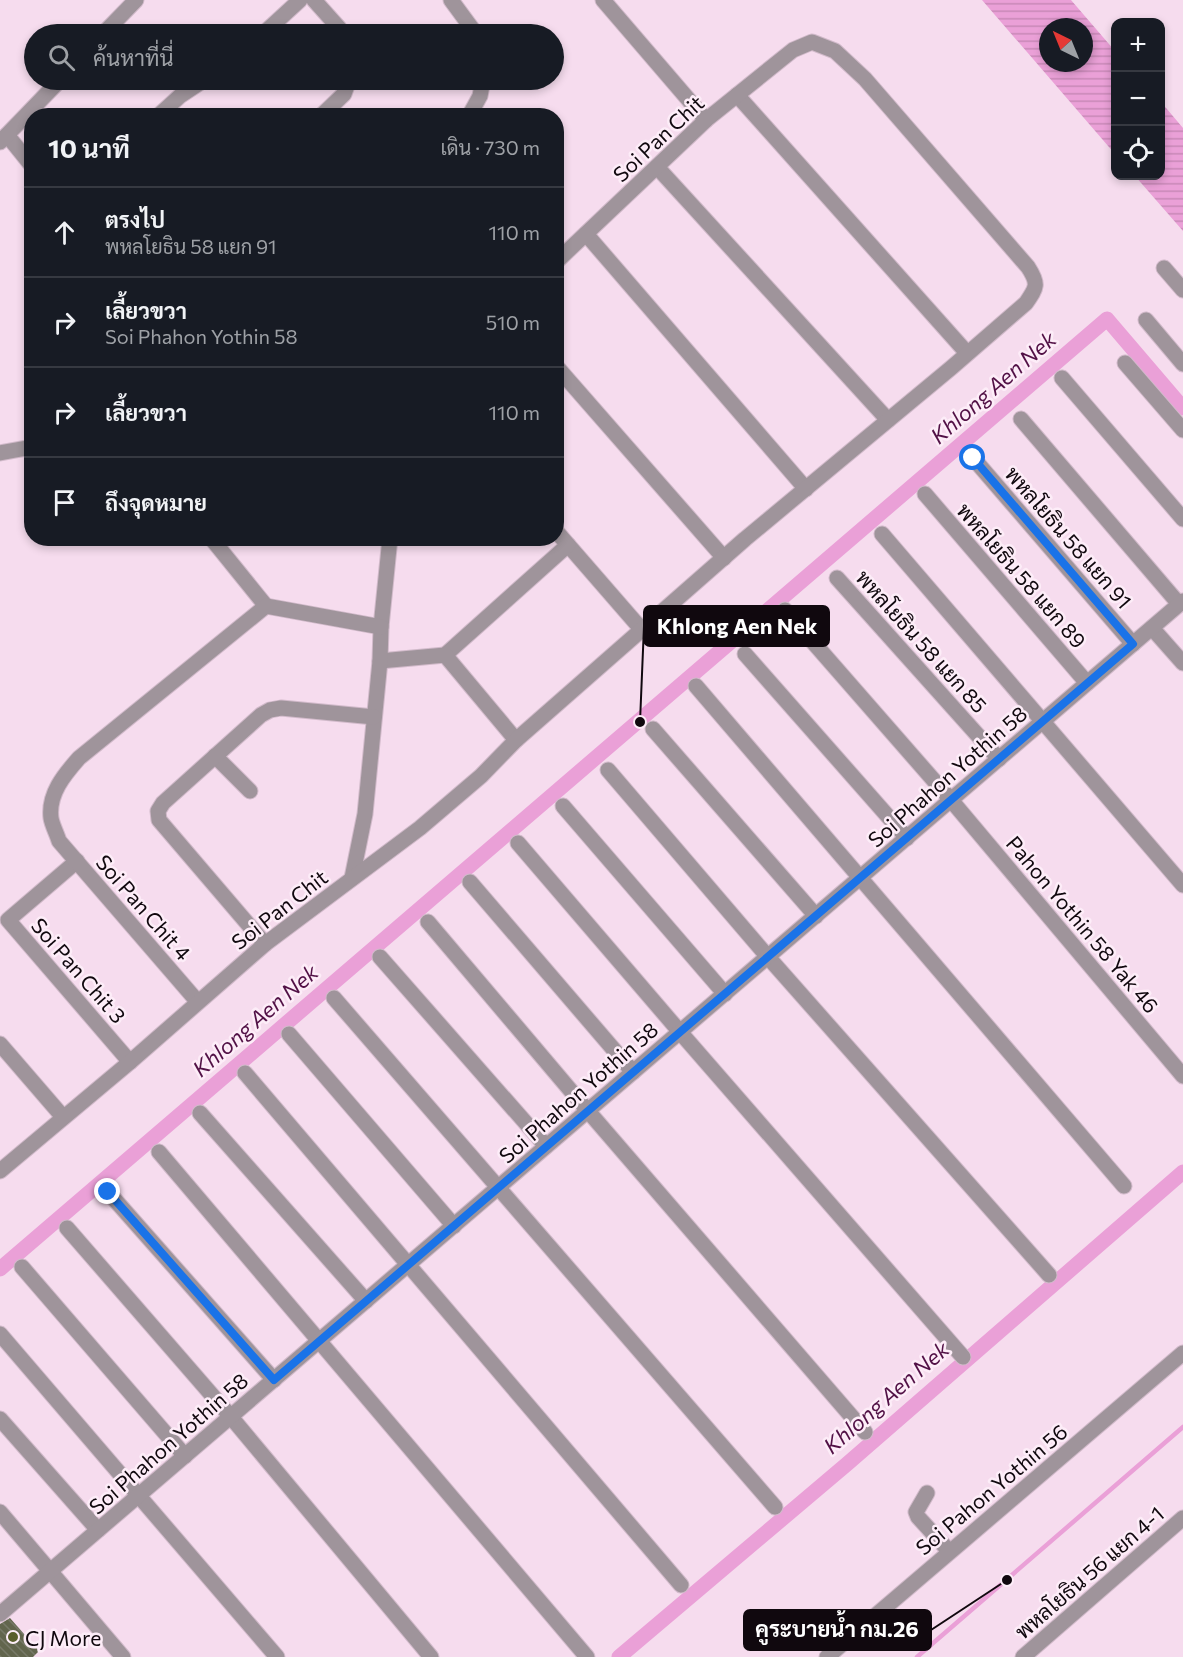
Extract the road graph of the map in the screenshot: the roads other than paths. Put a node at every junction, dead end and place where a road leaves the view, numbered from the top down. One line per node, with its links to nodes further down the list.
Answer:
1 (136, 0): 6 (street)
2 (300, 0): 7 (street)
3 (314, 0): 8 (street)
4 (451, 0): 9 (street)
5 (603, 0): 20 (street)
6 (113, 24)
7 (274, 24)
8 (335, 24)
9 (469, 24)
10 (50, 90): 15 (street)
11 (189, 90): 16 (street)
12 (345, 90): 17 (street)
13 (481, 90): 18 (street)
14 (737, 95): 20 (street, Soi Pan Chit); 29 (street); 29 (street, Soi Pan Chit)
15 (32, 108)
16 (167, 108)
17 (329, 108)
18 (473, 108)
19 (24, 117): 21 (street)
20 (706, 120): 23 (street, Soi Pan Chit)
21 (3, 138): 22 (street)
22 (24, 158)
23 (657, 167): 24 (street, Soi Pan Chit); 35 (street)
24 (586, 234): 25 (street, Soi Pan Chit); 40 (street)
25 (564, 255)
26 (1164, 268): 27 (street)
27 (1183, 290)
28 (1146, 320): 31 (street)
29 (967, 353): 35 (street)
30 (1125, 363): 36 (street)
31 (1183, 364)
32 (564, 375): 48 (street)
33 (1062, 378): 42 (street)
34 (1021, 419): 50 (street)
35 (888, 420): 40 (street)
36 (1183, 430)
37 (24, 448): 38 (street)
38 (0, 453)
39 (973, 458): 56 (street, พหลโยธิน 58 แยก 91)
40 (806, 489): 48 (street)
41 (925, 494): 61 (street, พหลโยธิน 58 แยก 89)
42 (1183, 519)
43 (882, 534): 64 (street)
44 (564, 540): 45 (street)
45 (568, 544): 55 (street); 58 (street)
46 (218, 546): 51 (street)
47 (389, 546): 53 (street, Soi Pan Chit)
48 (724, 558): 55 (street)
49 (837, 578): 68 (street, พหลโยธิน 58 แยก 85)
50 (1181, 603): 54 (street, Soi Phahon Yothin 58)
51 (266, 606): 53 (street); 75 (street, Soi Pan Chit 4)
52 (785, 610): 71 (street, Pahon Yothin 58 Yak 46)
53 (381, 627): 59 (street, Soi Pan Chit)
54 (1152, 628): 56 (street, Soi Phahon Yothin 58); 60 (street)
55 (642, 630): 66 (street)
56 (1133, 644): 61 (street, Soi Phahon Yothin 58)
57 (745, 654): 73 (street)
58 (445, 656): 59 (street); 66 (street)
59 (380, 661): 63 (street, Soi Pan Chit)
60 (1183, 663)
61 (1088, 683): 64 (street, Soi Phahon Yothin 58)
62 (696, 686): 77 (street)
63 (374, 717): 67 (street); 76 (street, Soi Pan Chit)
64 (1044, 721): 68 (street, Soi Phahon Yothin 58); 79 (street)
65 (653, 729): 80 (street)
66 (516, 740): 76 (street)
67 (215, 756): 70 (street); 83 (street)
68 (999, 759): 71 (street, Soi Phahon Yothin 58)
69 (608, 770): 85 (street)
70 (250, 791)
71 (951, 800): 73 (street, Soi Phahon Yothin 58); 95 (street, Pahon Yothin 58 Yak 46)
72 (562, 806): 86 (street)
73 (907, 838): 77 (street, Soi Phahon Yothin 58)
74 (518, 843): 89 (street)
75 (77, 861): 82 (street, Soi Pan Chit 3); 88 (street, Soi Pan Chit 4)
76 (352, 878): 83 (street, Soi Pan Chit)
77 (860, 878): 80 (street, Soi Phahon Yothin 58); 102 (street)
78 (470, 882): 93 (street)
79 (1183, 885)
80 (816, 916): 85 (street, Soi Phahon Yothin 58)
81 (428, 922): 96 (street)
82 (4, 923): 92 (street, Soi Pan Chit 3)
83 (265, 944): 88 (street, Soi Pan Chit)
84 (380, 957): 99 (street)
85 (768, 957): 86 (street, Soi Phahon Yothin 58); 109 (street)
86 (724, 994): 89 (street, Soi Phahon Yothin 58)
87 (334, 998): 103 (street)
88 (197, 1001): 92 (street, Soi Pan Chit)
89 (680, 1032): 93 (street, Soi Phahon Yothin 58); 114 (street)
90 (289, 1034): 105 (street)
91 (0, 1044): 98 (street)
92 (130, 1062): 98 (street, Soi Pan Chit)
93 (633, 1072): 96 (street, Soi Phahon Yothin 58)
94 (245, 1073): 107 (street)
95 (1183, 1076)
96 (588, 1111): 99 (street, Soi Phahon Yothin 58); 118 (street)
97 (200, 1113): 110 (street)
98 (63, 1117): 101 (street, Soi Pan Chit)
99 (546, 1146): 103 (street, Soi Phahon Yothin 58)
100 (159, 1152): 112 (street)
101 (0, 1171)
102 (1124, 1186)
103 (499, 1187): 105 (street, Soi Phahon Yothin 58); 122 (street)
104 (108, 1192): 115 (street)
105 (454, 1226): 107 (street, Soi Phahon Yothin 58)
106 (67, 1228): 116 (street)
107 (409, 1264): 110 (street, Soi Phahon Yothin 58); 128 (street)
108 (22, 1266): 119 (street)
109 (1048, 1275)
110 (366, 1301): 112 (street, Soi Phahon Yothin 58)
111 (0, 1334): 121 (street)
112 (320, 1341): 115 (street, Soi Phahon Yothin 58); 133 (street)
113 (1183, 1353): 126 (street, Soi Pahon Yothin 56)
114 (963, 1357)
115 (274, 1380): 116 (street, Soi Phahon Yothin 58)
116 (231, 1417): 119 (street, Soi Phahon Yothin 58); 132 (street)
117 (0, 1419): 125 (street)
118 (865, 1432)
119 (185, 1456): 121 (street, Soi Phahon Yothin 58)
120 (927, 1493): 126 (street)
121 (140, 1495): 125 (street, Soi Phahon Yothin 58); 131 (street)
122 (775, 1507)
123 (0, 1512): 127 (street)
124 (1183, 1518): 135 (street, พหลโยธิน 56 แยก 4-1)
125 (98, 1530): 127 (street, Soi Phahon Yothin 58)
126 (950, 1551): 134 (street, Soi Pahon Yothin 56)
127 (51, 1571): 129 (street, Soi Phahon Yothin 58); 130 (street)
128 (681, 1585)
129 (0, 1614)
130 (123, 1657)
131 (277, 1657)
132 (431, 1657)
133 (587, 1657)
134 (826, 1657)
135 (1023, 1657)

